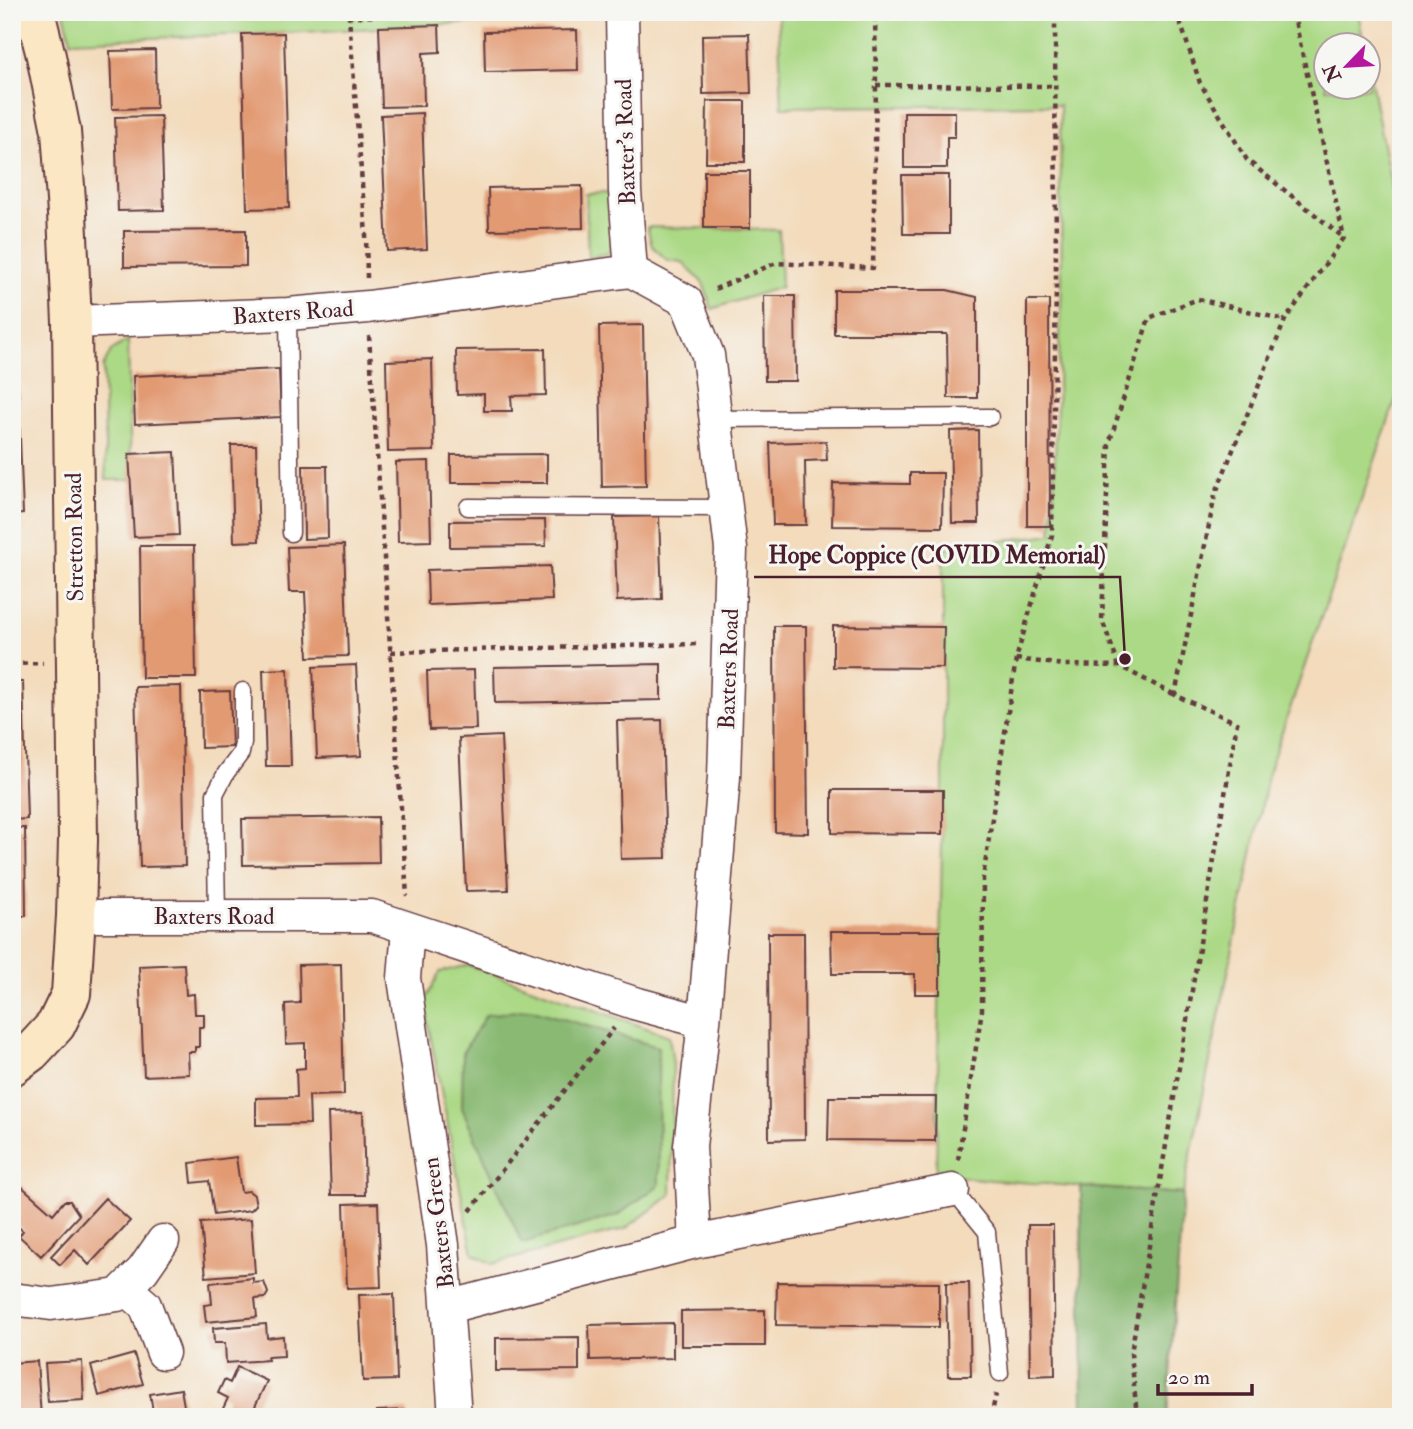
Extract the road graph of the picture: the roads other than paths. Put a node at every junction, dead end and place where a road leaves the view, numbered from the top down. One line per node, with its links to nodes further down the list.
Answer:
1 (35, 12): 5 (street, Stretton Road)
2 (622, 12): 3 (street, Baxter's Road)
3 (631, 271): 4 (street, Baxters Road); 7 (street, Baxters Road)
4 (288, 314): 5 (street, Baxters Road); 10 (lane)
5 (72, 322): 12 (street, Stretton Road)
6 (990, 417): 7 (lane)
7 (715, 419): 9 (street, Baxters Road)
8 (468, 507): 9 (lane)
9 (726, 508): 15 (street, Baxters Road)
10 (291, 533)
11 (243, 691): 13 (lane)
12 (76, 916): 13 (street, Baxters Road); 16 (street, Stretton Road)
13 (217, 916): 14 (street, Baxters Road)
14 (408, 929): 15 (street, Baxters Road); 22 (street, Baxters Green)
15 (704, 1022): 19 (street)
16 (22, 1059)
17 (953, 1190): 19 (street, Baxters Green); 24 (lane)
18 (163, 1241): 20 (street)
19 (695, 1242): 22 (street, Baxters Green)
20 (125, 1288): 21 (street); 23 (street)
21 (12, 1299)
22 (448, 1307): 25 (street)
23 (163, 1353)
24 (1000, 1373)
25 (455, 1417)

